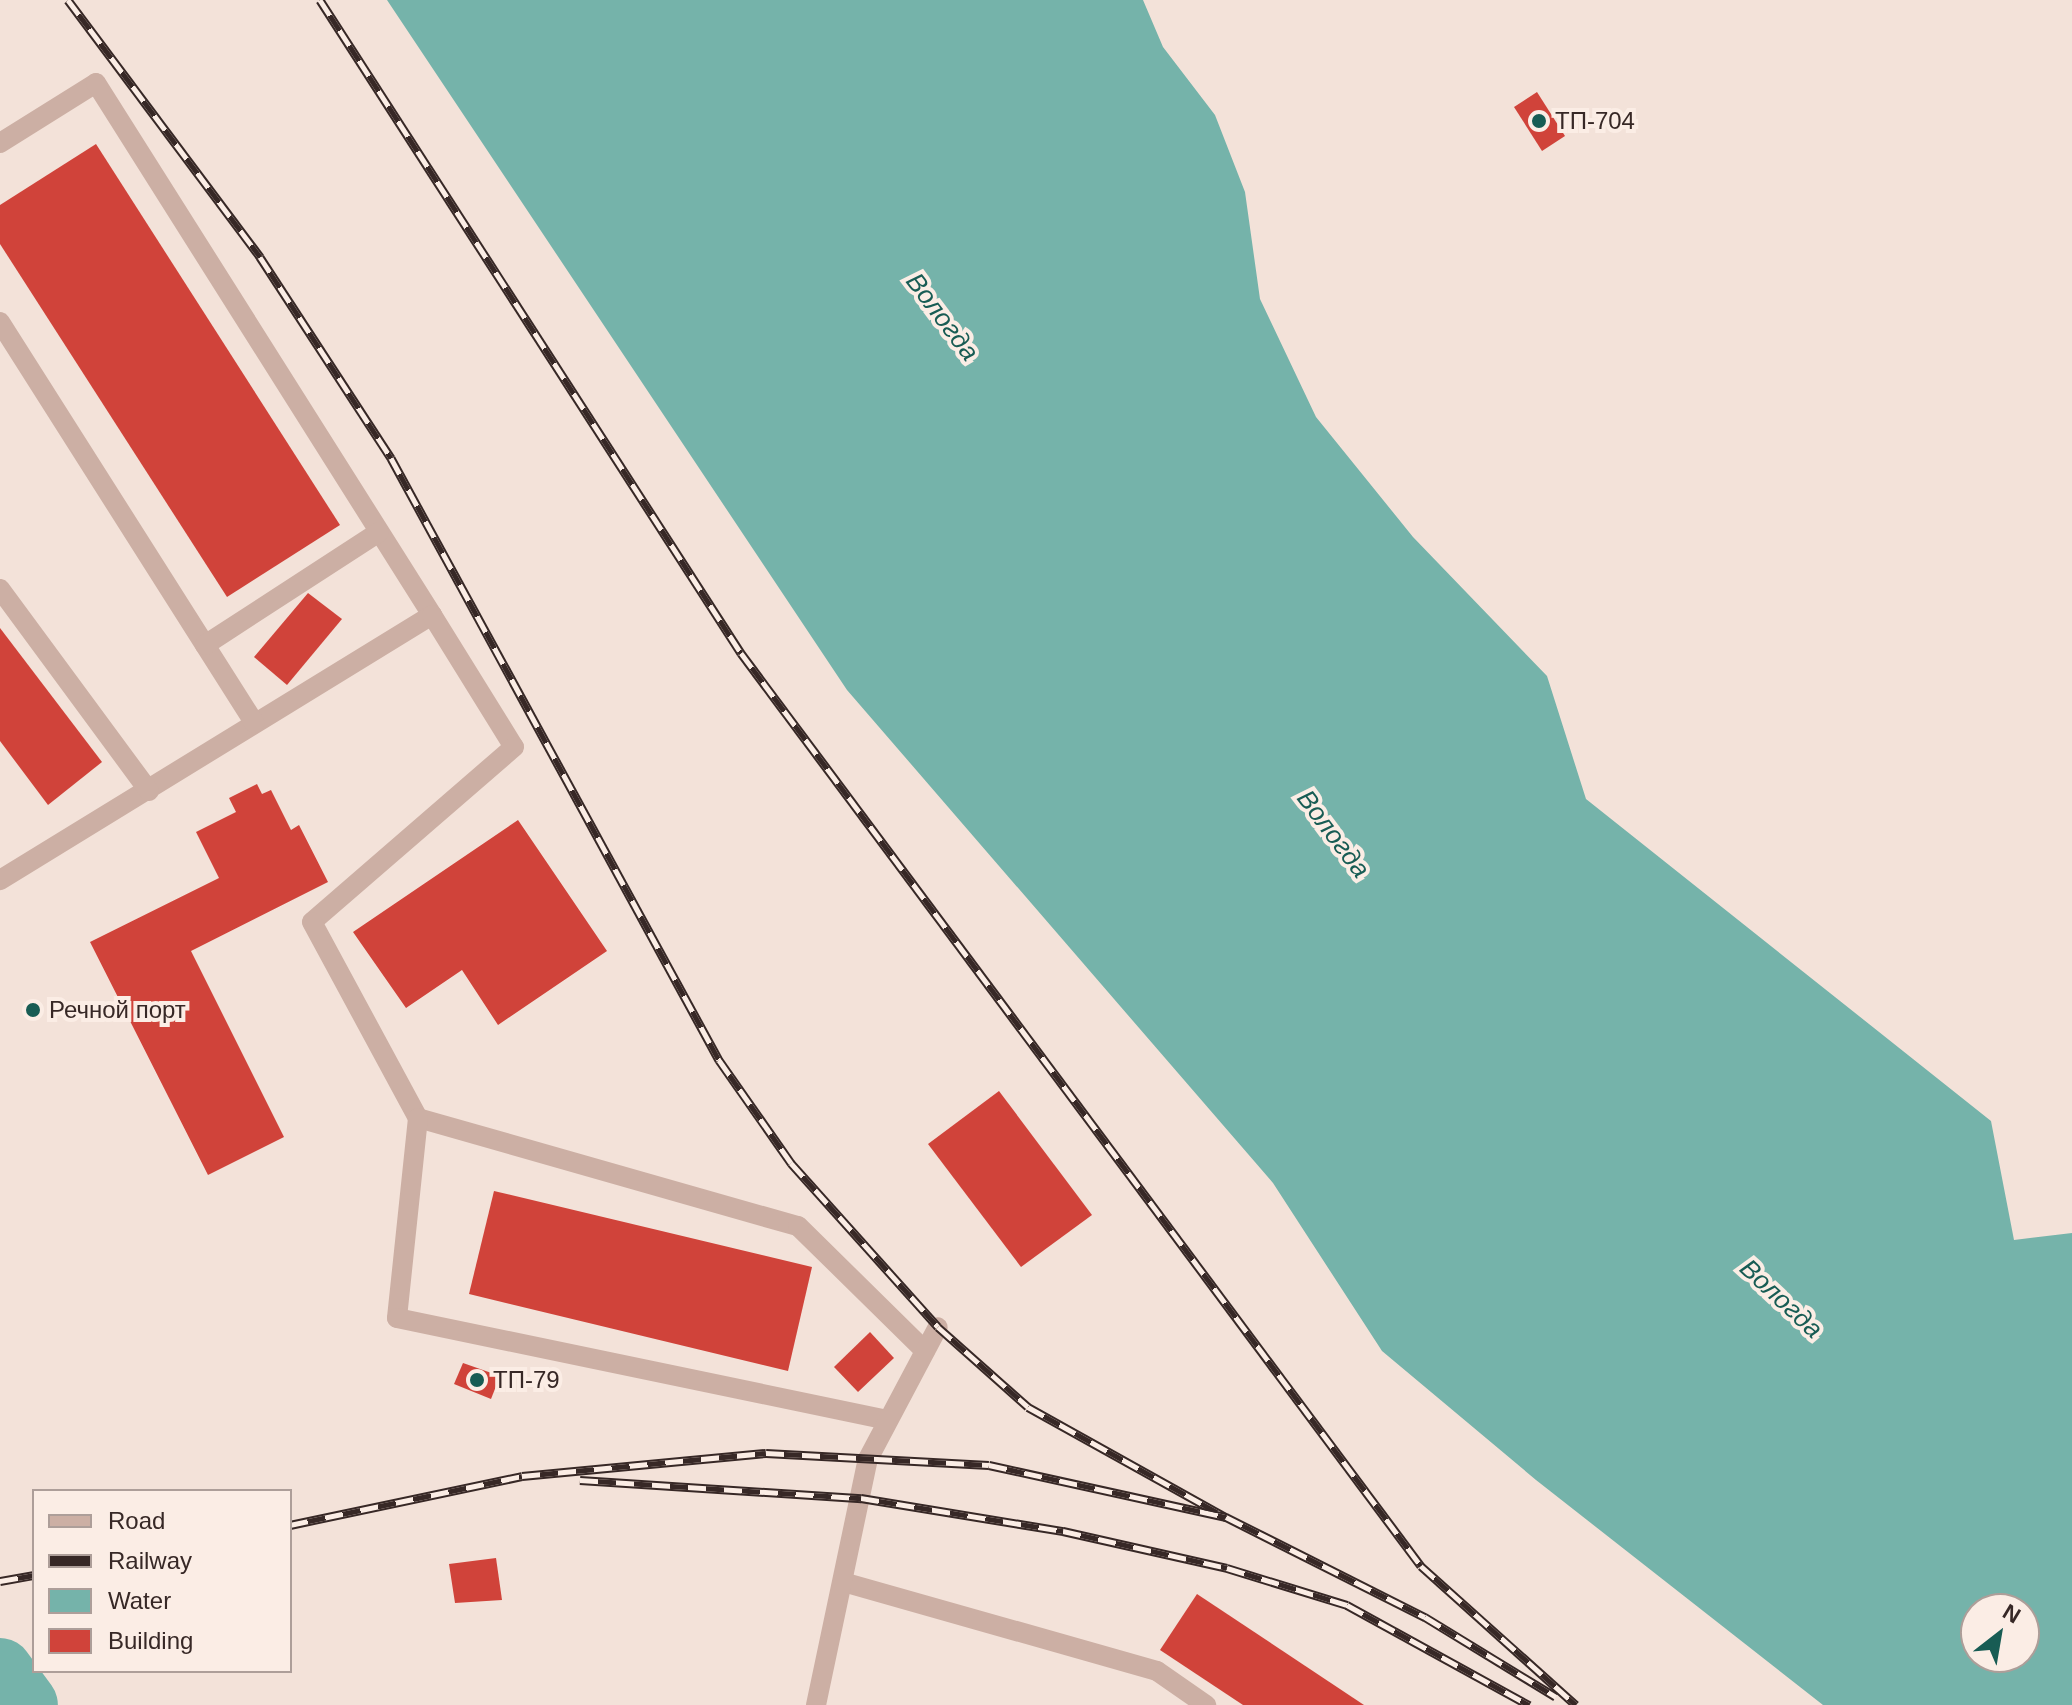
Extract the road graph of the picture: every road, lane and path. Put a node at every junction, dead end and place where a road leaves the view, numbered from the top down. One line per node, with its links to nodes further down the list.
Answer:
1 (0, 143): 3 (lane)
2 (0, 322): 6 (lane)
3 (379, 532): 5 (lane); 6 (lane)
4 (0, 589): 8 (lane)
5 (432, 615): 7 (lane); 10 (lane)
6 (205, 645): 7 (lane)
7 (254, 723): 8 (lane)
8 (149, 791): 9 (lane)
9 (0, 880)
10 (418, 1118): 12 (lane); 13 (lane)
11 (938, 1327): 12 (lane)
12 (925, 1351): 13 (lane)
13 (888, 1420): 14 (lane)
14 (843, 1582): 15 (lane); 16 (lane)
15 (816, 1705)
16 (1206, 1705)

